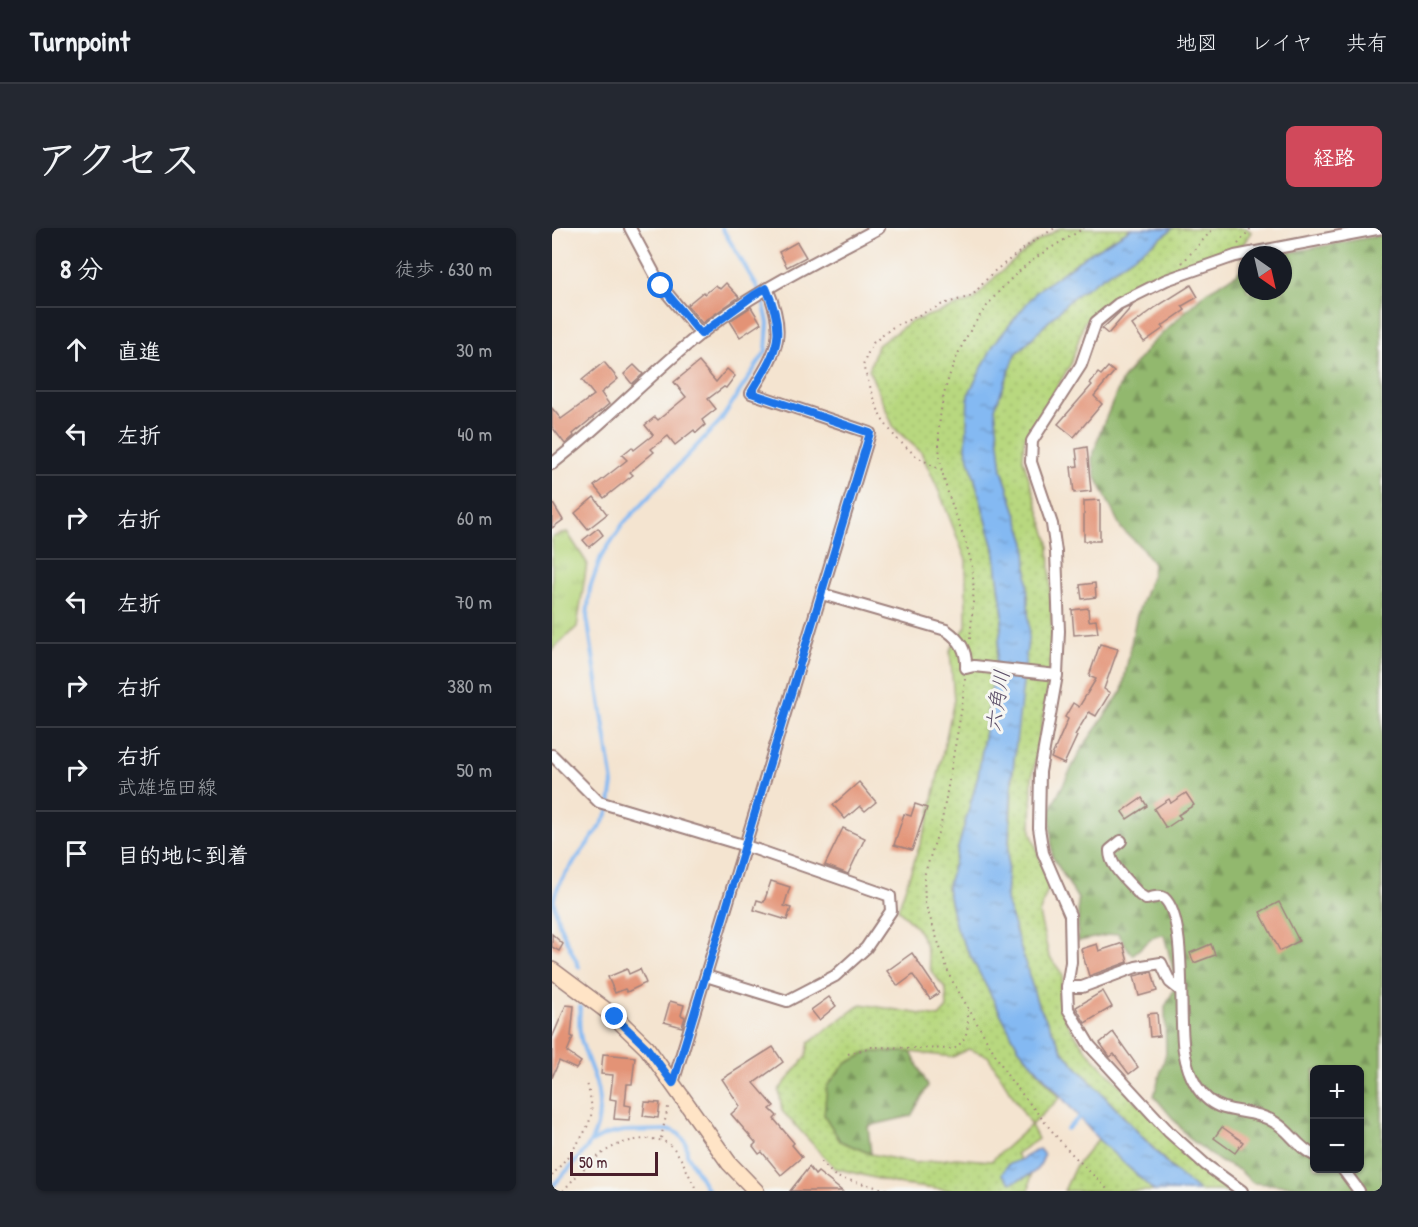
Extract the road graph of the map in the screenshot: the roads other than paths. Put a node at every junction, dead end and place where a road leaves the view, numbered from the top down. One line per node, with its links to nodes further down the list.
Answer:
1 (630, 228): 5 (street)
2 (879, 228): 4 (street)
3 (1382, 228): 8 (street)
4 (766, 288): 5 (street); 7 (street)
5 (701, 334): 6 (street)
6 (552, 464)
7 (822, 594): 8 (street); 11 (street)
8 (1054, 675): 14 (street)
9 (552, 755): 11 (street)
10 (1121, 841): 15 (street)
11 (746, 846): 13 (street); 13 (street)
12 (552, 970): 16 (main road)
13 (706, 976): 16 (street)
14 (1067, 987): 15 (street); 20 (street)
15 (1180, 990): 17 (street)
16 (673, 1083): 19 (main road)
17 (1310, 1152)
18 (1346, 1173): 21 (street)
19 (756, 1191)
20 (1242, 1191)
21 (1359, 1191)

